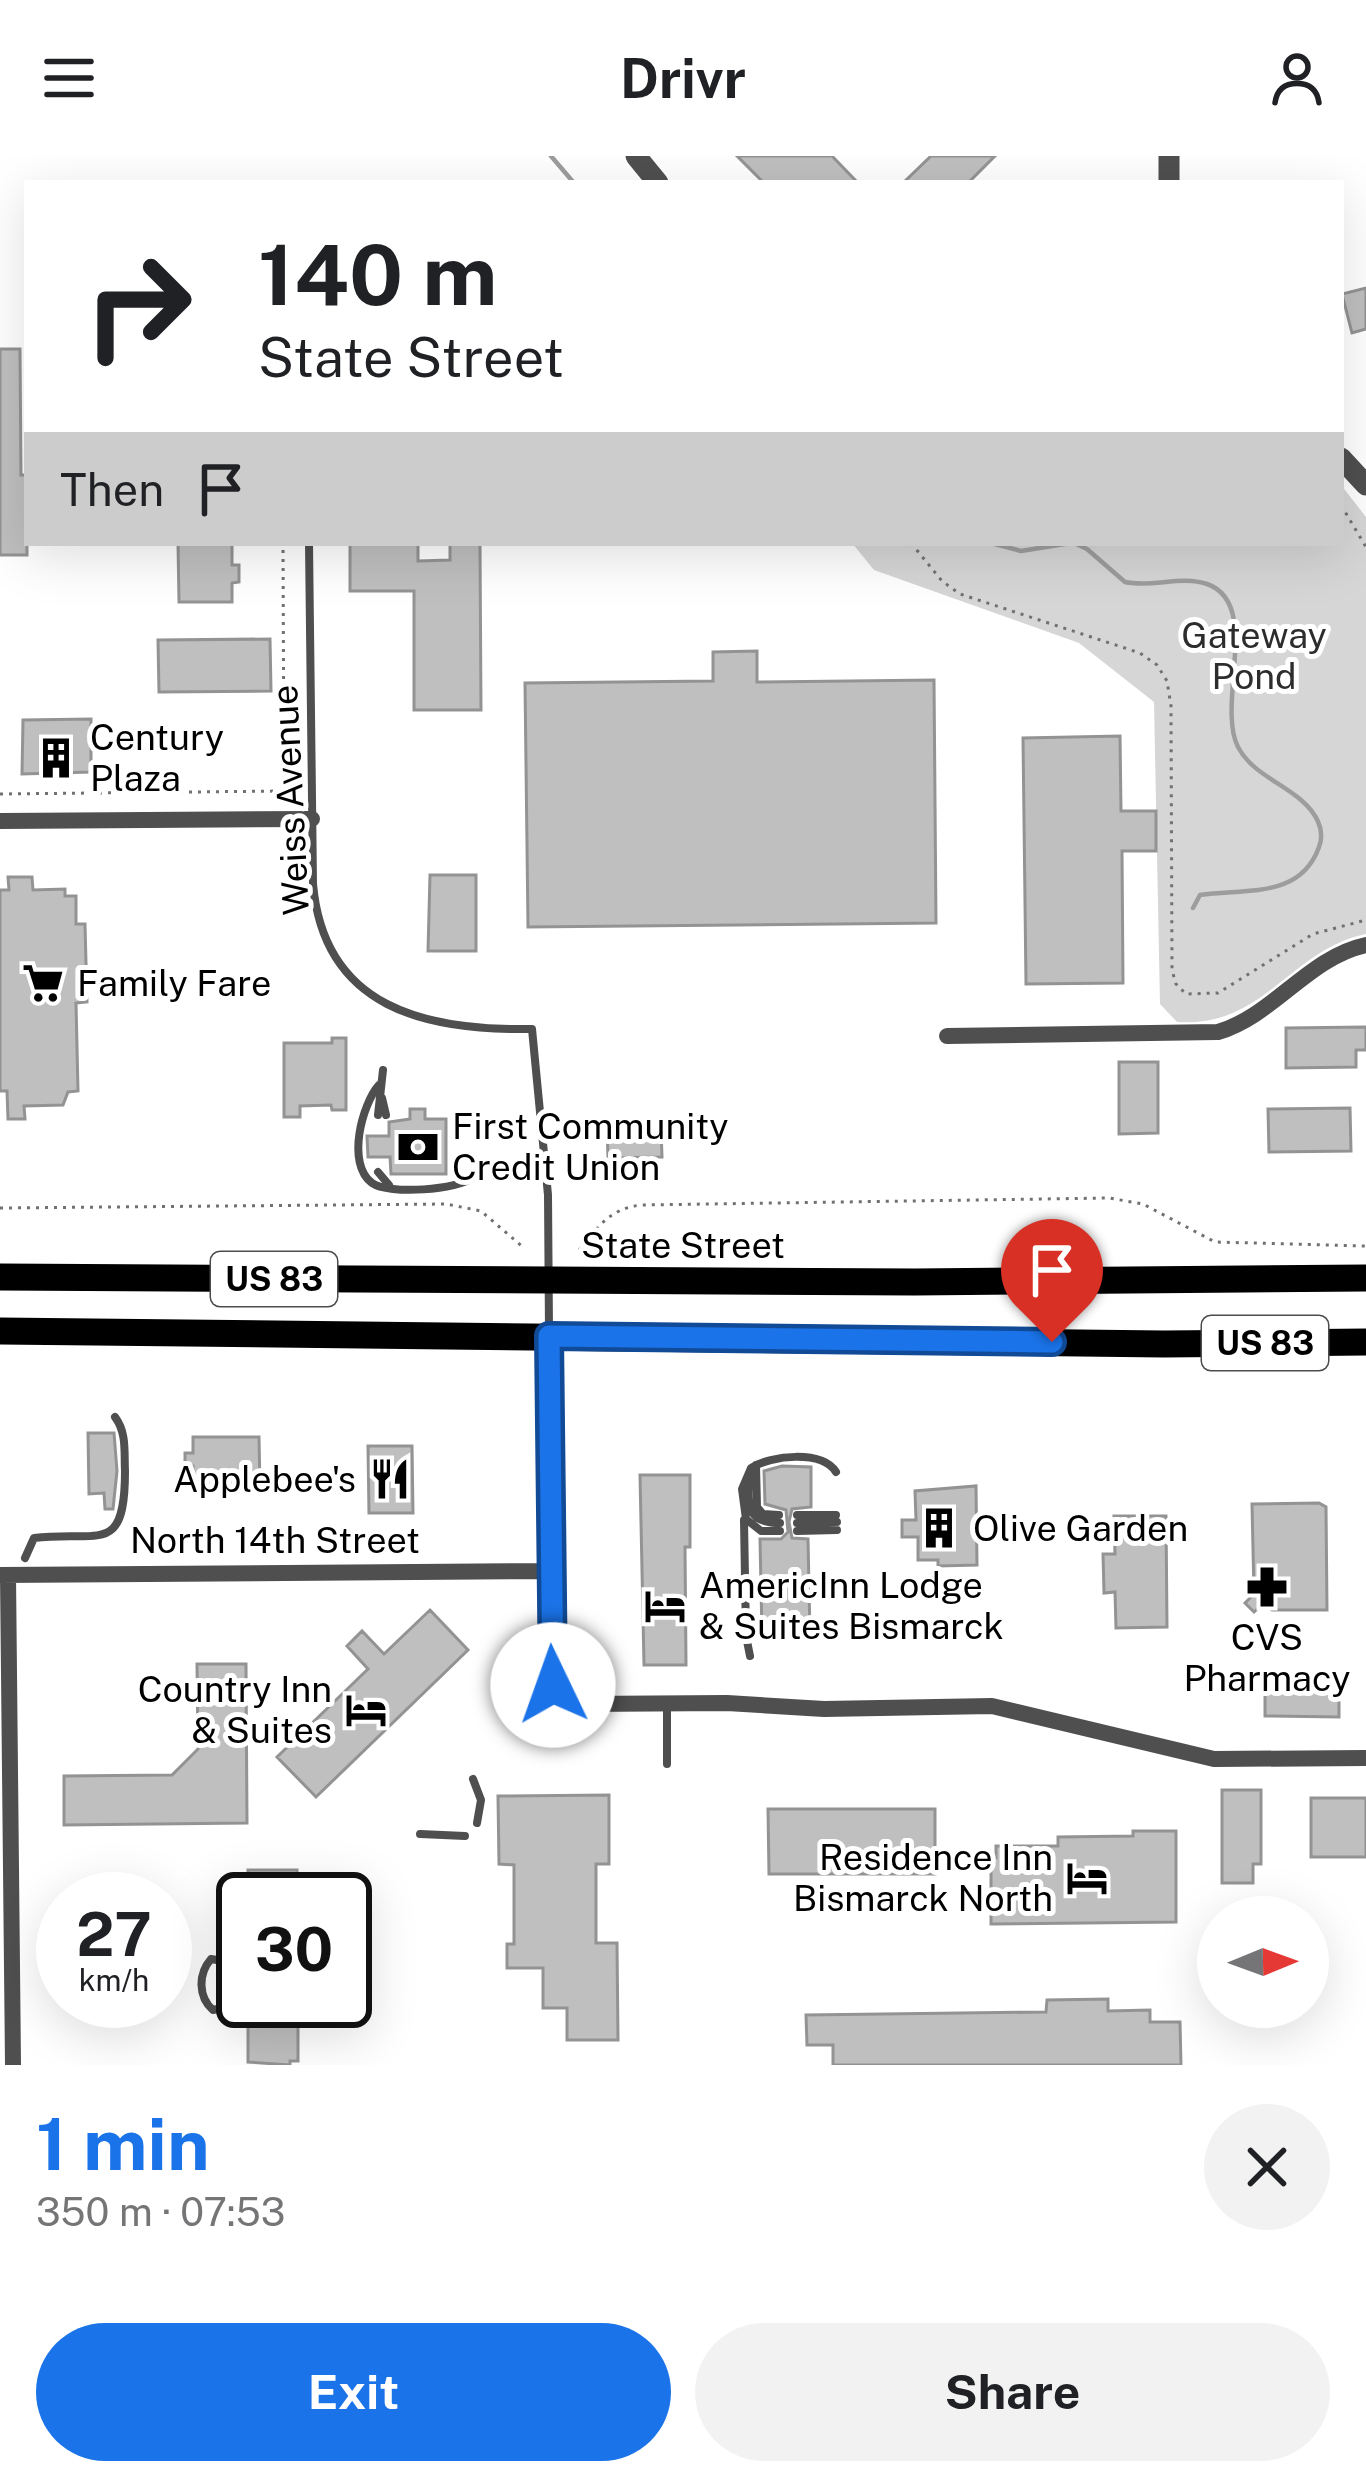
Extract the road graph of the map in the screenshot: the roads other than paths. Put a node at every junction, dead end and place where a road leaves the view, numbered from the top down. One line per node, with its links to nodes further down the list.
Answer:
1 (636, 156): 2 (street)
2 (656, 180)
3 (1344, 461): 4 (street)
4 (1366, 485)
5 (310, 546): 6 (lane, Weiss Avenue)
6 (312, 819): 7 (street); 18 (lane, Weiss Avenue)
7 (0, 821)
8 (1366, 945): 9 (street)
9 (947, 1036)
10 (383, 1070): 11 (lane)
11 (379, 1084): 12 (lane); 15 (lane)
12 (382, 1115)
13 (480, 1162): 15 (lane)
14 (382, 1174): 15 (lane)
15 (403, 1188)
16 (0, 1277): 18 (highway, State Street / US 83)
17 (1366, 1278): 18 (highway, State Street / US 83)
18 (549, 1281): 20 (lane, Weiss Avenue)
19 (0, 1331): 20 (highway, US 83)
20 (549, 1336): 21 (highway, US 83); 28 (street)
21 (1366, 1342)
22 (115, 1417): 27 (lane)
23 (754, 1466): 24 (lane); 25 (lane); 25 (lane)
24 (836, 1472)
25 (744, 1512): 30 (lane)
26 (837, 1522): 26 (lane)
27 (25, 1558)
28 (550, 1571): 29 (street, North 14th Street); 31 (street)
29 (4, 1575): 38 (street)
30 (751, 1656)
31 (667, 1703): 32 (street); 33 (lane)
32 (1366, 1758)
33 (667, 1764)
34 (473, 1779): 35 (lane)
35 (477, 1823)
36 (420, 1834): 37 (lane)
37 (465, 1836)
38 (6, 1926): 41 (street)
39 (216, 1960): 40 (lane)
40 (216, 2009)
41 (13, 2065)

